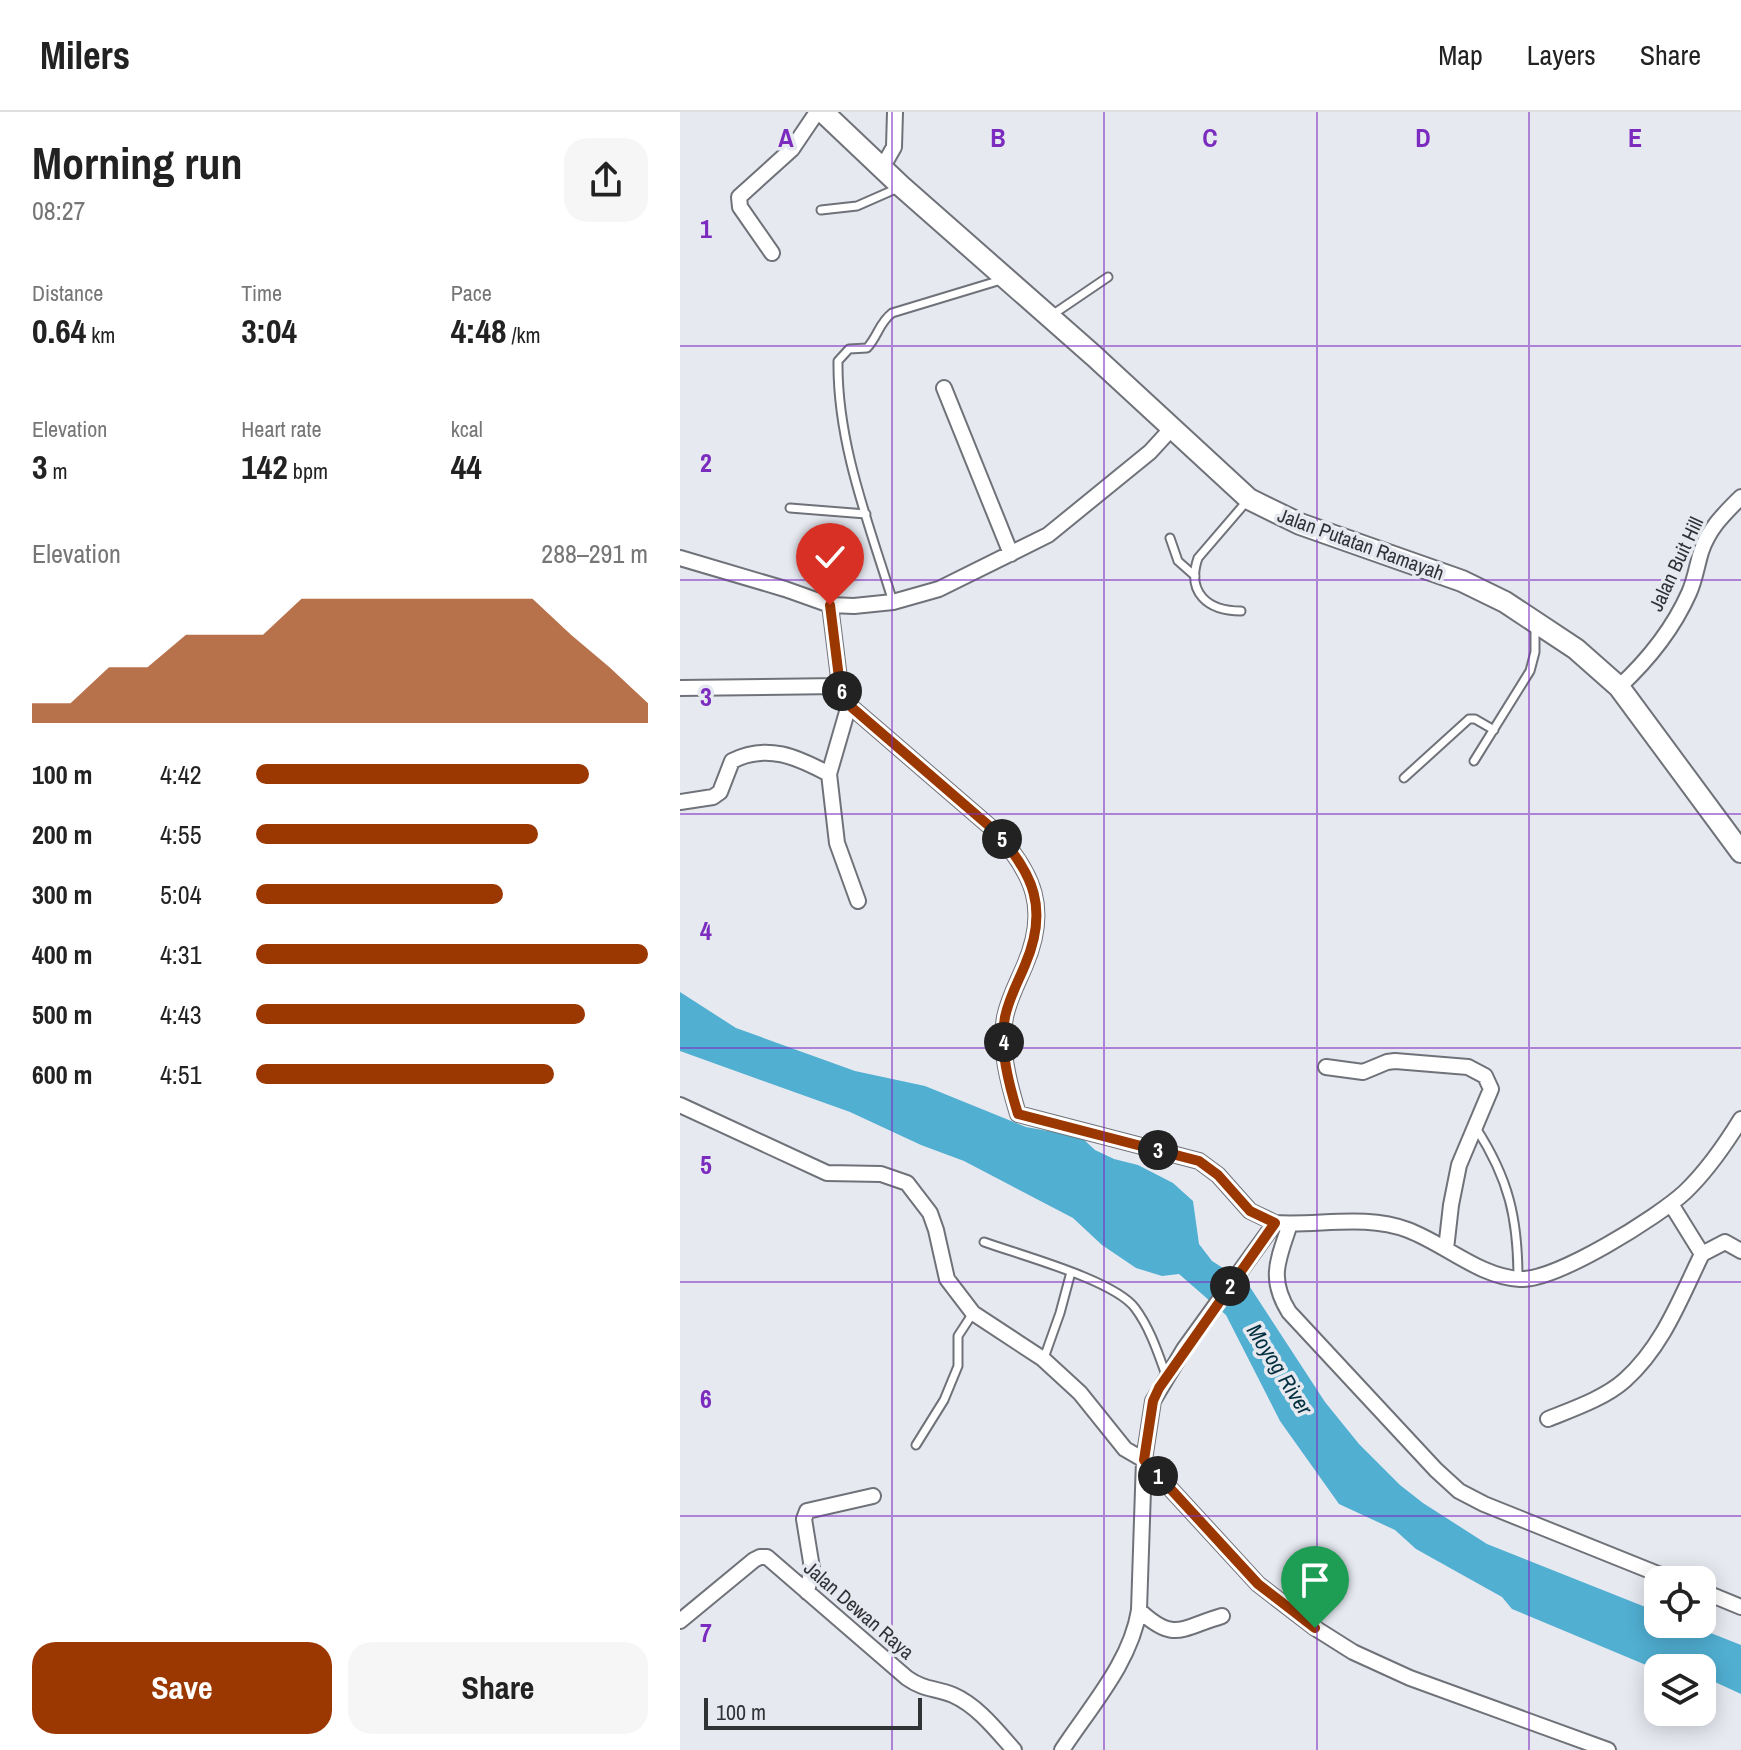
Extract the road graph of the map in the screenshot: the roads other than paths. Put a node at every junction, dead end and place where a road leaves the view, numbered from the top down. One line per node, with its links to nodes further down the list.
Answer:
1 (820, 112): 3 (main road, Jalan Putatan Ramayah); 6 (street)
2 (895, 112): 3 (street)
3 (882, 168): 4 (main road, Jalan Putatan Ramayah)
4 (901, 186): 5 (lane); 8 (main road, Jalan Putatan Ramayah)
5 (821, 210)
6 (772, 253)
7 (1108, 277): 9 (lane)
8 (1006, 278): 9 (main road, Jalan Putatan Ramayah); 15 (lane)
9 (1050, 316): 11 (main road, Jalan Putatan Ramayah)
10 (944, 388): 17 (street)
11 (1172, 428): 13 (main road, Jalan Putatan Ramayah); 17 (street)
12 (1741, 497): 25 (street, Jalan Buit Hill)
13 (1249, 499): 19 (lane); 23 (main road, Jalan Putatan Ramayah)
14 (790, 508): 15 (lane)
15 (866, 514): 20 (lane)
16 (1170, 538): 19 (lane)
17 (1011, 554): 20 (street)
18 (680, 558): 21 (street)
19 (1195, 576): 22 (lane)
20 (893, 602): 21 (street)
21 (830, 605): 24 (street)
22 (1241, 611)
23 (1535, 621): 25 (main road, Jalan Putatan Ramayah); 28 (lane)
24 (840, 686): 26 (street); 27 (street)
25 (1619, 687): 33 (main road, Jalan Putatan Ramayah)
26 (680, 688)
27 (849, 705): 30 (street); 40 (street)
28 (1494, 730): 29 (lane); 31 (lane)
29 (1474, 761)
30 (829, 774): 32 (street); 34 (street)
31 (1404, 778)
32 (680, 802)
33 (1741, 852)
34 (858, 901)
35 (1326, 1067): 38 (street)
36 (680, 1105): 47 (street)
37 (1741, 1119): 39 (street)
38 (1475, 1127): 42 (street); 46 (lane)
39 (1671, 1204): 44 (street); 46 (street)
40 (1282, 1224): 42 (street); 49 (street); 54 (street)
41 (984, 1242): 45 (lane)
42 (1446, 1249): 46 (street)
43 (1741, 1251): 44 (street)
44 (1702, 1254): 50 (street)
45 (1071, 1272): 48 (lane); 49 (lane)
46 (1518, 1279)
47 (973, 1313): 48 (street); 51 (lane)
48 (1043, 1359): 52 (street)
49 (1166, 1375): 52 (street)
50 (1548, 1419)
51 (916, 1445)
52 (1144, 1460): 58 (street); 63 (street)
53 (873, 1496): 55 (street)
54 (1644, 1568)
55 (807, 1592): 60 (street, Jalan Dewan Raya); 61 (street, Jalan Dewan Raya)
56 (1716, 1597): 57 (street)
57 (1741, 1607)
58 (1139, 1610): 59 (street); 62 (street)
59 (1222, 1616)
60 (680, 1621)
61 (1014, 1750)
62 (1062, 1750)
63 (1608, 1750)

